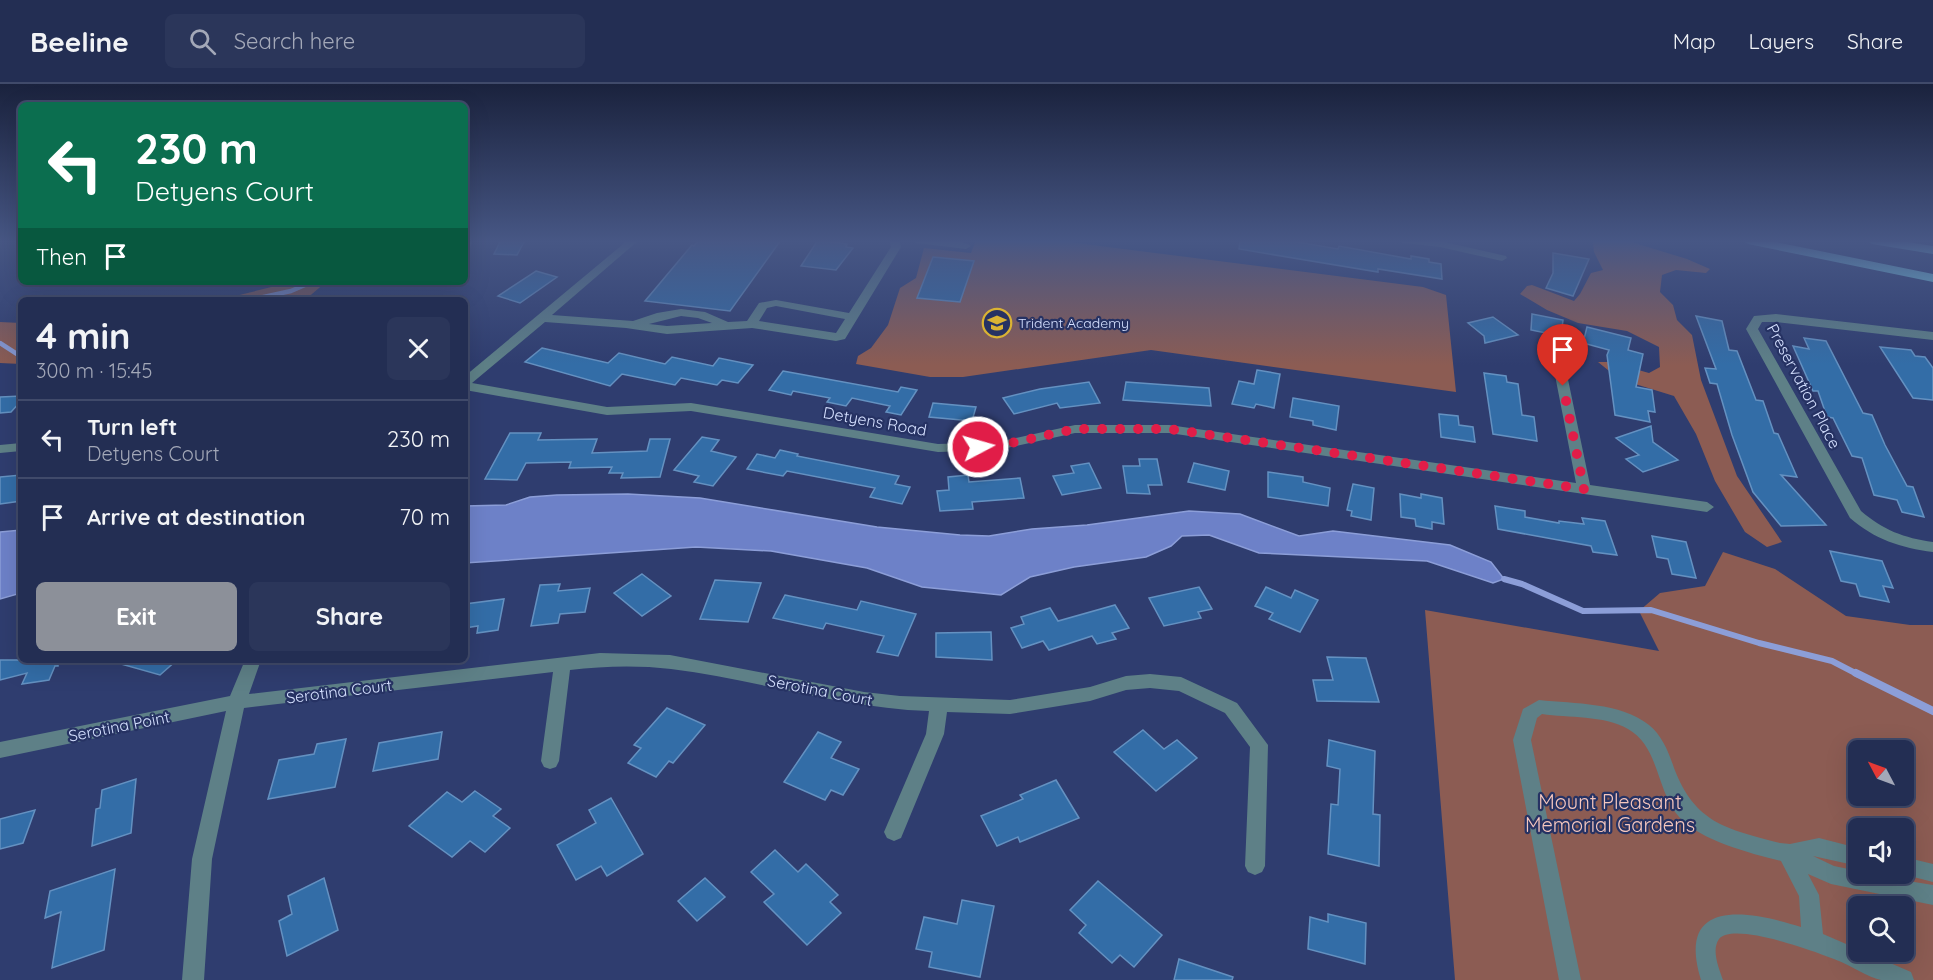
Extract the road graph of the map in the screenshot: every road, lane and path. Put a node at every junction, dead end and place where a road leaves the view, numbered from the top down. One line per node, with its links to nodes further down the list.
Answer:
1 (585, 282): 4 (street)
2 (874, 282): 3 (street)
3 (852, 317): 5 (street); 5 (street)
4 (542, 318): 6 (street); 10 (street)
5 (752, 324): 7 (street)
6 (634, 325): 7 (street); 7 (street)
7 (725, 325)
8 (1933, 336): 16 (street, Preservation Place)
9 (1559, 365): 14 (street)
10 (468, 381)
11 (468, 385): 14 (street, Detyens Road)
12 (18, 447): 13 (street)
13 (0, 448)
14 (1584, 489): 15 (street, Detyens Road)
15 (1707, 507)
16 (1933, 547)
17 (253, 663): 19 (street)
18 (562, 665): 19 (street, Serotina Court); 20 (street, Serotina Court); 22 (street)
19 (237, 702): 21 (street, Serotina Point); 31 (street)
20 (939, 704): 23 (street); 26 (street, Serotina Court)
21 (0, 750)
22 (550, 761)
23 (894, 832)
24 (1787, 853): 25 (street); 29 (street); 30 (street); 32 (street)
25 (1848, 854)
26 (1255, 866)
27 (1914, 868): 28 (street)
28 (1933, 873)
29 (1933, 895)
30 (1812, 942): 33 (street); 34 (street)
31 (193, 980)
32 (1570, 980)
33 (1712, 980)
34 (1903, 980)

